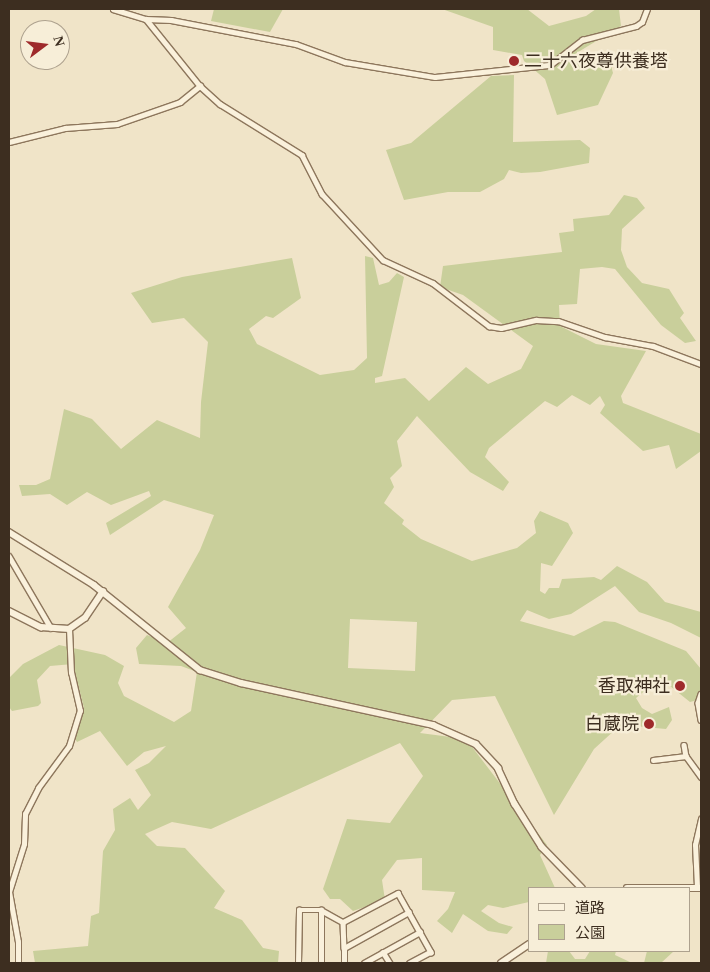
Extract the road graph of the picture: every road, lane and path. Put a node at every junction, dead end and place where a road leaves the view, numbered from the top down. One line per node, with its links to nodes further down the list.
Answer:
1 (113, 9): 3 (street)
2 (647, 9): 3 (street)
3 (146, 19): 4 (street)
4 (200, 86): 5 (street); 6 (street)
5 (9, 142)
6 (701, 364)
7 (9, 532): 9 (street)
8 (9, 556): 12 (street)
9 (103, 591): 11 (street); 22 (street)
10 (9, 611): 12 (street)
11 (69, 629): 12 (street); 31 (street)
12 (52, 630)
13 (701, 694): 14 (street)
14 (701, 720)
15 (684, 745): 16 (street)
16 (686, 756): 17 (street); 19 (street)
17 (653, 760)
18 (701, 764): 19 (street)
19 (695, 769): 20 (street)
20 (701, 777)
21 (701, 819): 23 (street)
22 (581, 887)
23 (699, 888)
24 (321, 910): 26 (street); 32 (street); 33 (street)
25 (409, 912): 26 (street); 27 (street); 29 (street)
26 (344, 922): 29 (street)
27 (420, 932): 30 (street); 37 (street)
28 (528, 945): 38 (main road)
29 (344, 948): 34 (street)
30 (383, 952): 35 (street); 36 (street)
31 (18, 963)
32 (298, 963)
33 (321, 963)
34 (344, 963)
35 (364, 963)
36 (390, 963)
37 (410, 963)
38 (501, 963)

